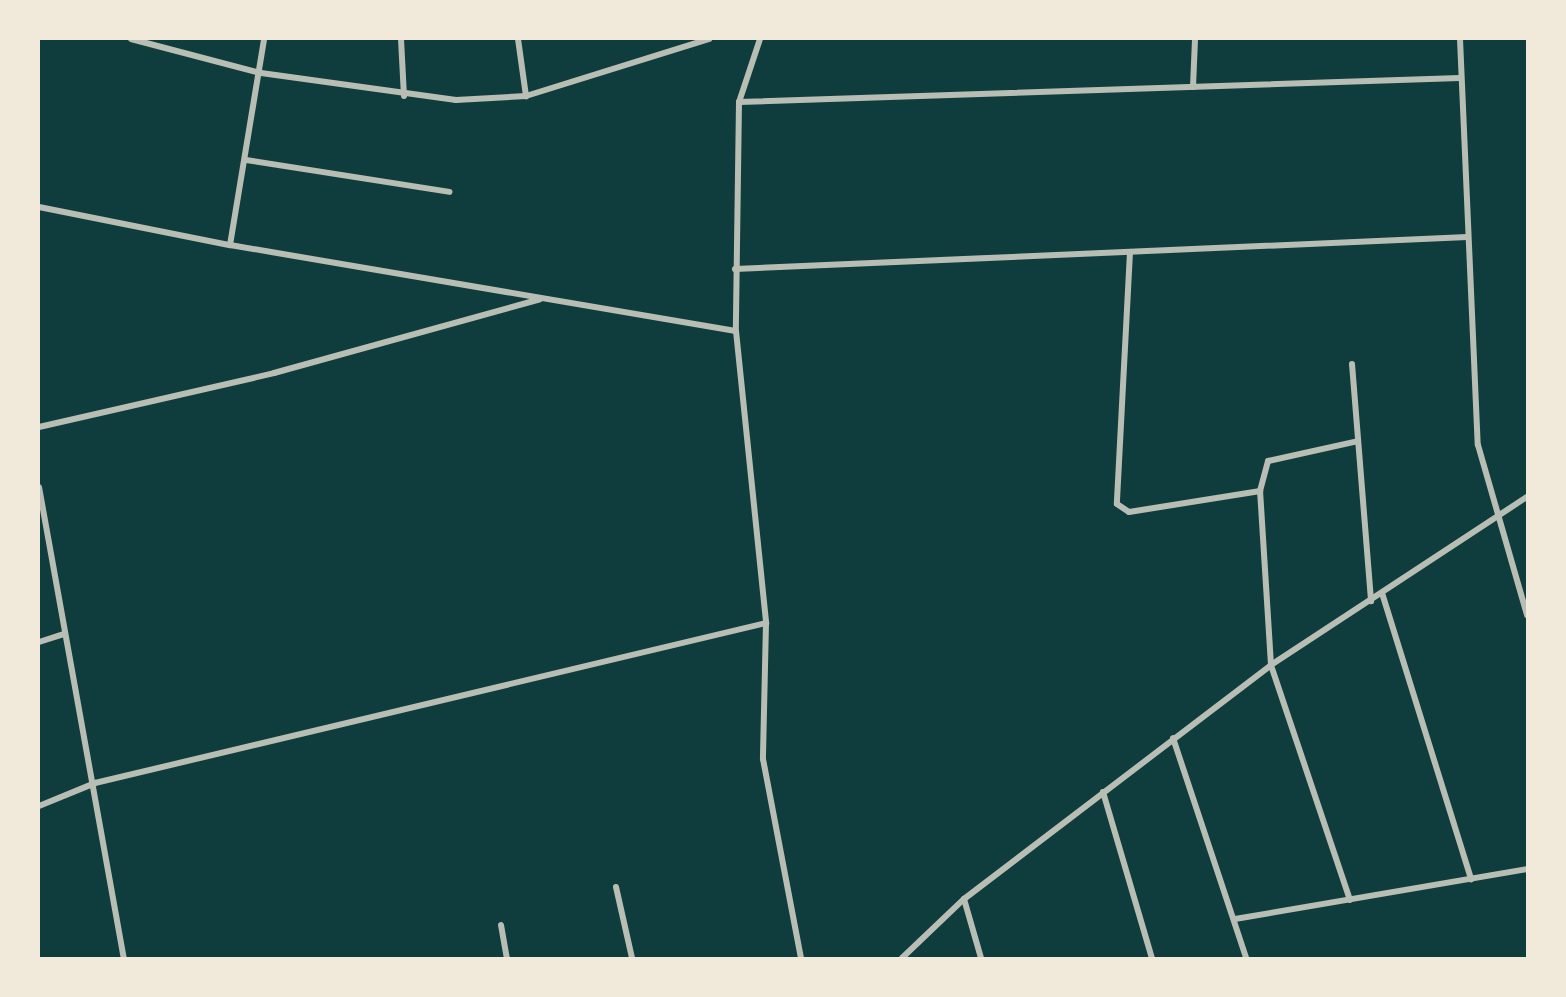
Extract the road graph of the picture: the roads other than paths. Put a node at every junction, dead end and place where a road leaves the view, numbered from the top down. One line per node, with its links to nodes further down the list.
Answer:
1 (131, 39): 9 (street)
2 (264, 39): 9 (street)
3 (401, 39): 12 (street)
4 (518, 39): 13 (street)
5 (709, 39): 13 (street)
6 (760, 39): 14 (street)
7 (1195, 39): 11 (street)
8 (1460, 39): 10 (street)
9 (261, 73): 12 (street); 15 (street)
10 (1460, 78): 11 (street); 18 (street)
11 (1193, 87): 14 (street)
12 (404, 96): 13 (street)
13 (526, 96)
14 (739, 102): 21 (street)
15 (246, 160): 16 (street); 19 (street)
16 (450, 192)
17 (39, 207): 19 (street)
18 (1467, 237): 20 (street); 30 (street)
19 (230, 245): 22 (street)
20 (1130, 252): 21 (street); 28 (street)
21 (735, 269): 23 (street)
22 (544, 298): 23 (street); 25 (street)
23 (736, 331): 34 (street)
24 (1352, 363): 26 (street)
25 (39, 427)
26 (1358, 441): 28 (street); 32 (street)
27 (39, 487): 35 (street)
28 (1260, 491): 37 (street)
29 (1527, 497): 30 (street)
30 (1495, 515): 31 (street); 33 (street)
31 (1382, 593): 32 (street); 43 (street)
32 (1371, 601): 37 (street)
33 (1527, 615)
34 (766, 623): 39 (street); 52 (street)
35 (63, 634): 36 (street); 39 (street)
36 (39, 642)
37 (1271, 665): 38 (street); 46 (street)
38 (1173, 738): 40 (street); 47 (street)
39 (95, 783): 41 (street); 49 (street)
40 (1103, 792): 45 (street); 55 (street)
41 (39, 806)
42 (1527, 869): 43 (street)
43 (1471, 879): 46 (street)
44 (616, 887): 51 (street)
45 (964, 899): 53 (street); 54 (street)
46 (1350, 900): 47 (street)
47 (1235, 919): 56 (street)
48 (501, 925): 50 (street)
49 (124, 958)
50 (507, 958)
51 (632, 958)
52 (801, 958)
53 (902, 958)
54 (981, 958)
55 (1152, 958)
56 (1246, 958)

